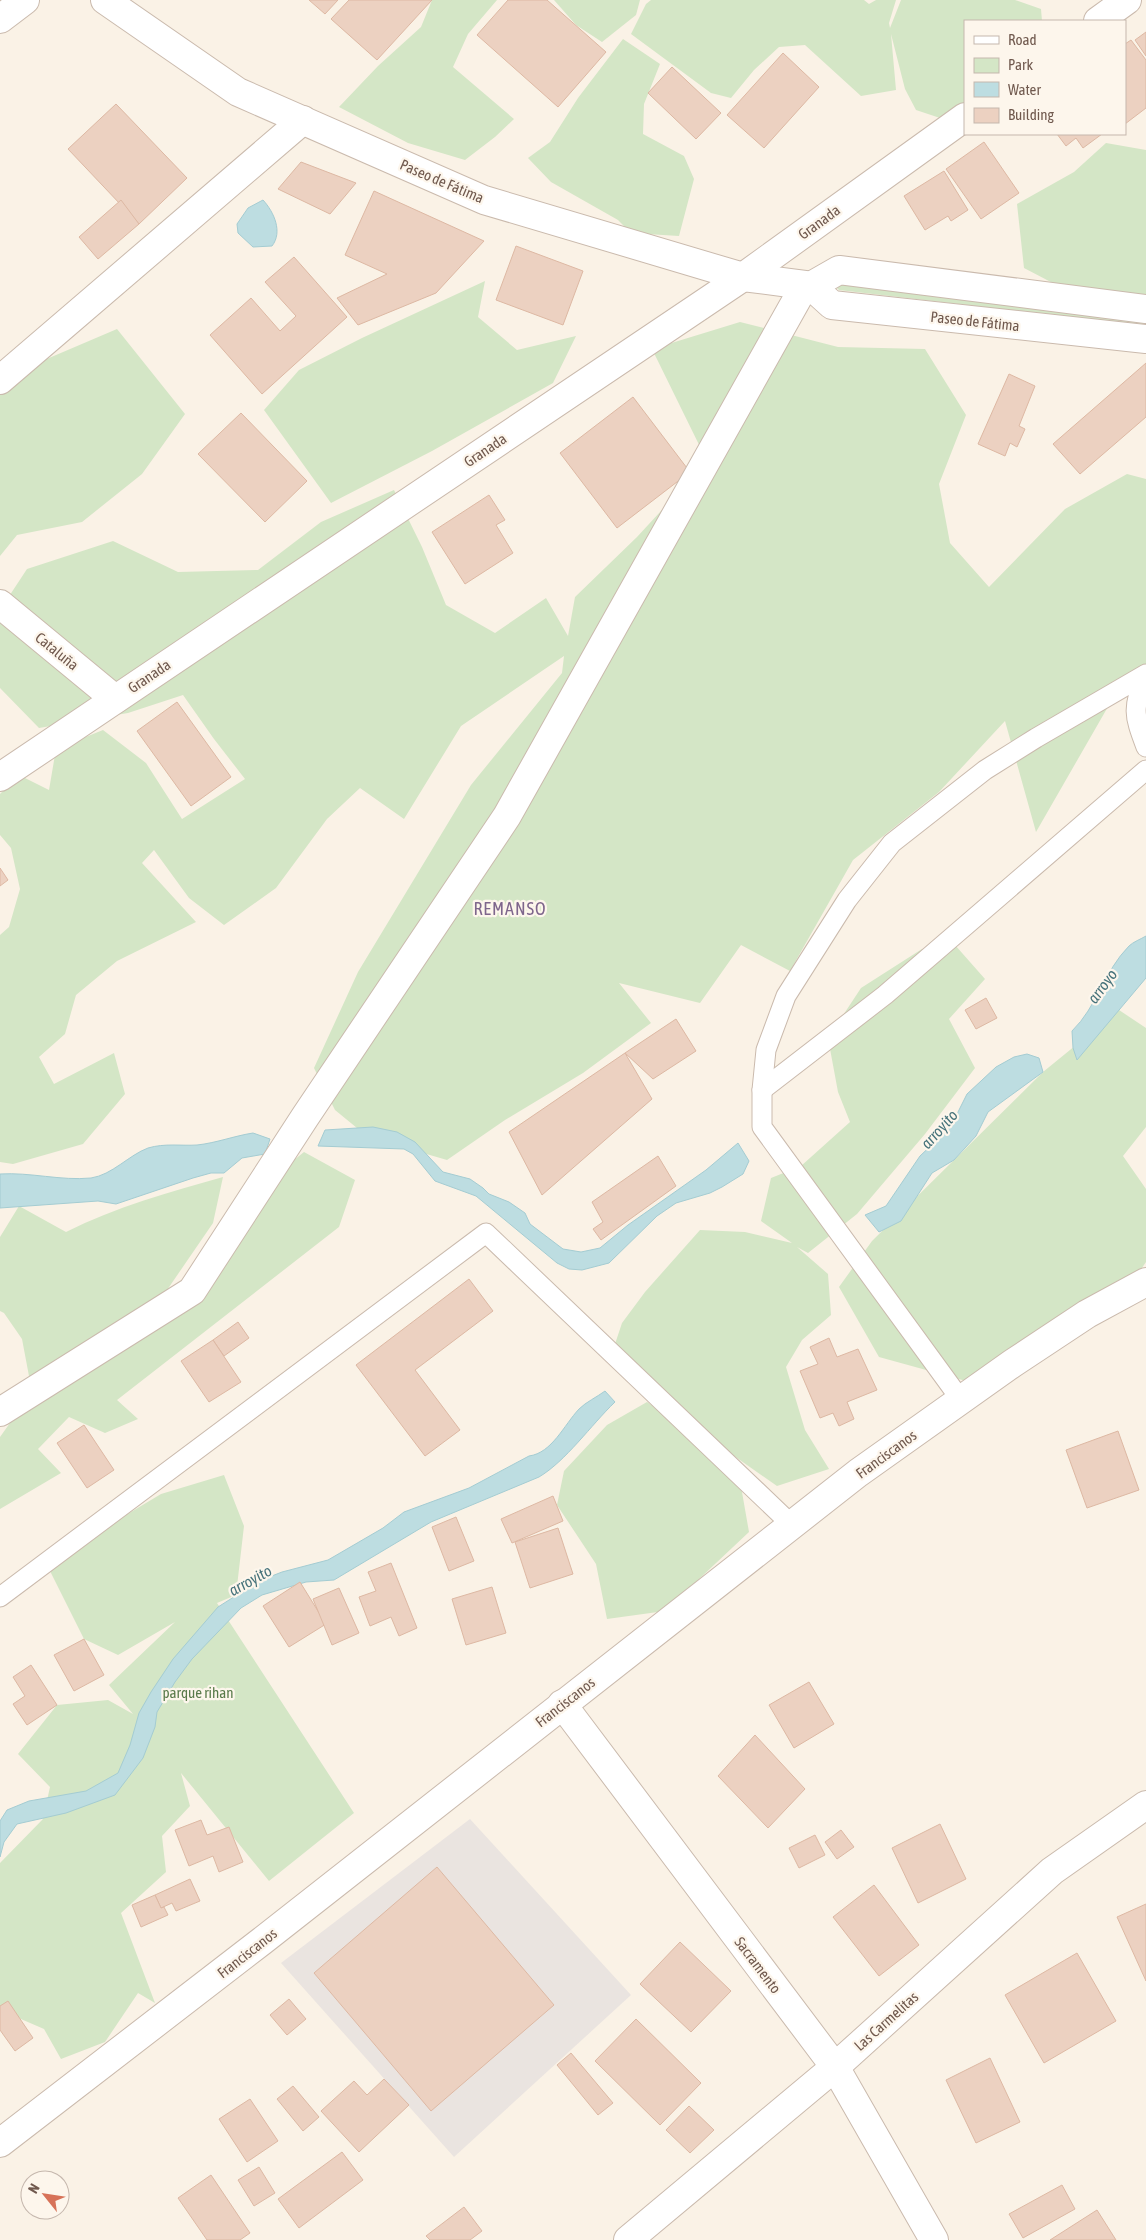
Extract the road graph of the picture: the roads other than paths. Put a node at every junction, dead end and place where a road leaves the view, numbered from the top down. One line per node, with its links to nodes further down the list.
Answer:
1 (24, 0): 4 (street)
2 (105, 0): 7 (street, Paseo de Fátima)
3 (1127, 0): 5 (street)
4 (0, 19)
5 (1099, 20)
6 (964, 118): 8 (street, Granada)
7 (303, 120): 8 (street, Paseo de Fátima); 12 (street)
8 (743, 277): 9 (street, Paseo de Fátima); 15 (street, Granada)
9 (808, 286): 10 (street); 11 (street, Paseo de Fátima); 22 (street)
10 (1146, 309)
11 (1146, 339)
12 (0, 380)
13 (0, 604): 15 (street, Cataluña)
14 (1146, 675): 16 (lane); 19 (lane)
15 (115, 699): 18 (street, Granada)
16 (1146, 747)
17 (1146, 770): 19 (lane)
18 (0, 777)
19 (762, 1090): 21 (lane)
20 (1146, 1282): 21 (street, Franciscanos)
21 (961, 1400): 23 (street, Franciscanos)
22 (0, 1412)
23 (792, 1525): 24 (lane); 25 (street, Franciscanos)
24 (0, 1598)
25 (562, 1704): 27 (street, Sacramento); 28 (street, Franciscanos)
26 (1146, 1805): 27 (street, Las Carmelitas)
27 (835, 2067): 29 (street, Las Carmelitas); 30 (street, Sacramento)
28 (0, 2143)
29 (628, 2240)
30 (934, 2240)

